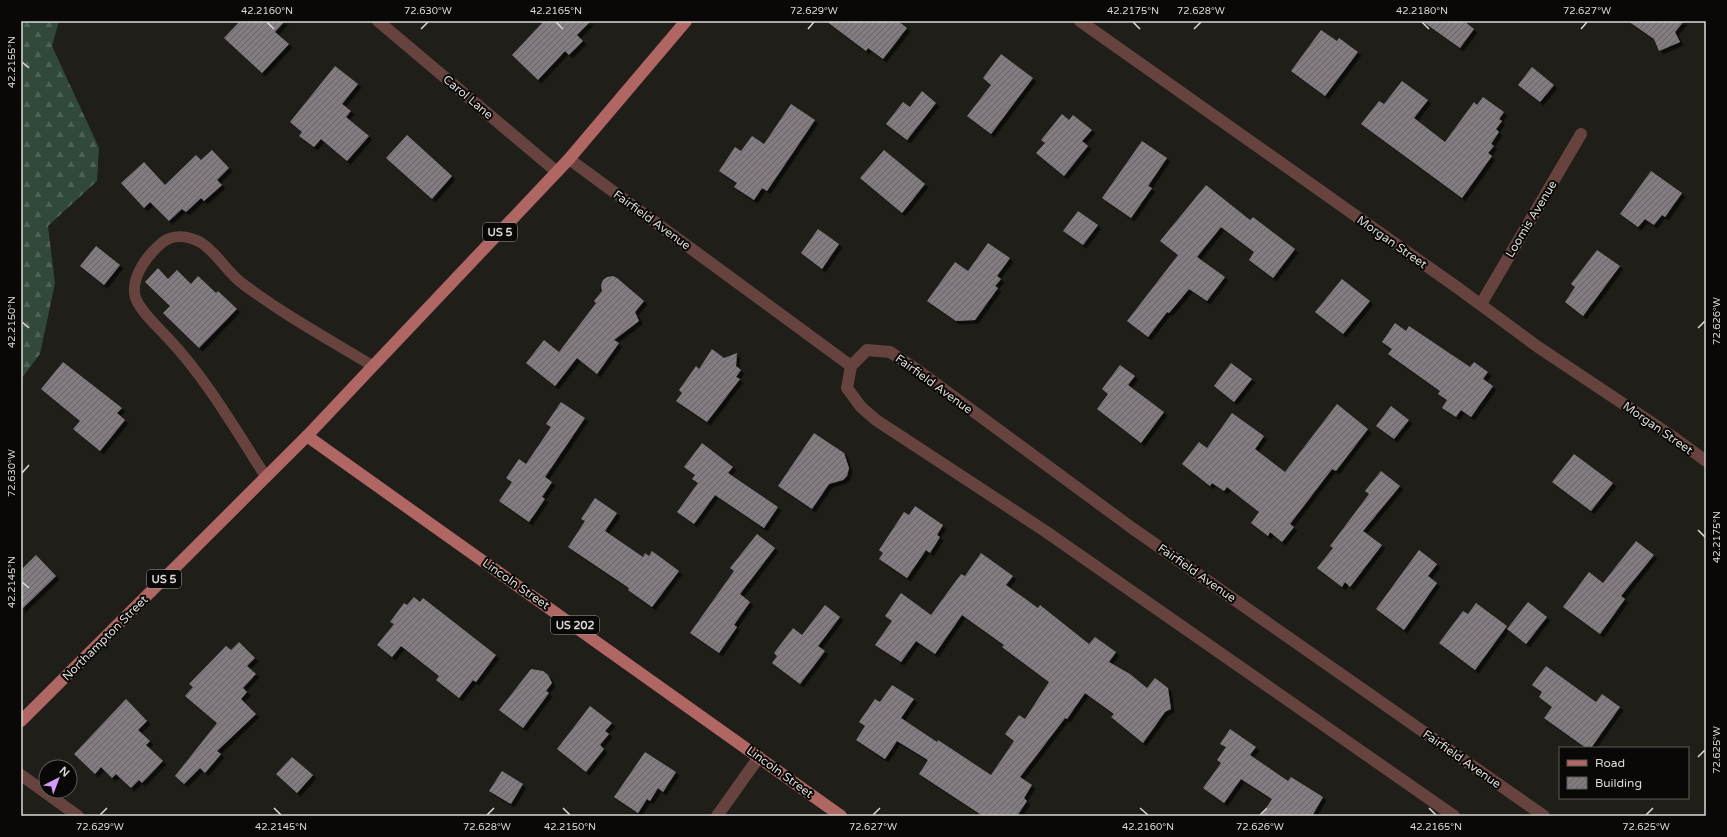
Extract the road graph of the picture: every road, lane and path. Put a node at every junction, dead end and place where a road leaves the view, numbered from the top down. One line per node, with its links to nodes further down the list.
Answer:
1 (378, 21): 6 (street, Carol Lane)
2 (686, 21): 5 (main road, US 5)
3 (1080, 21): 7 (street, Morgan Street)
4 (1581, 134): 7 (street, Loomis Avenue)
5 (569, 159): 6 (main road, US 5); 9 (street, Fairfield Avenue)
6 (557, 172): 8 (main road, US 5)
7 (1480, 304): 11 (street, Morgan Street)
8 (374, 366): 10 (main road, US 5); 12 (lane)
9 (851, 366): 19 (street); 20 (street, Fairfield Avenue)
10 (307, 436): 12 (main road, Northampton Street / US 5); 14 (main road, Lincoln Street / US 202)
11 (1706, 461)
12 (266, 476): 13 (main road, Northampton Street / US 5)
13 (21, 722)
14 (760, 757): 17 (street); 18 (main road, Lincoln Street / US 202)
15 (21, 775): 16 (street)
16 (78, 816)
17 (717, 816)
18 (842, 816)
19 (1454, 816)
20 (1544, 816)

